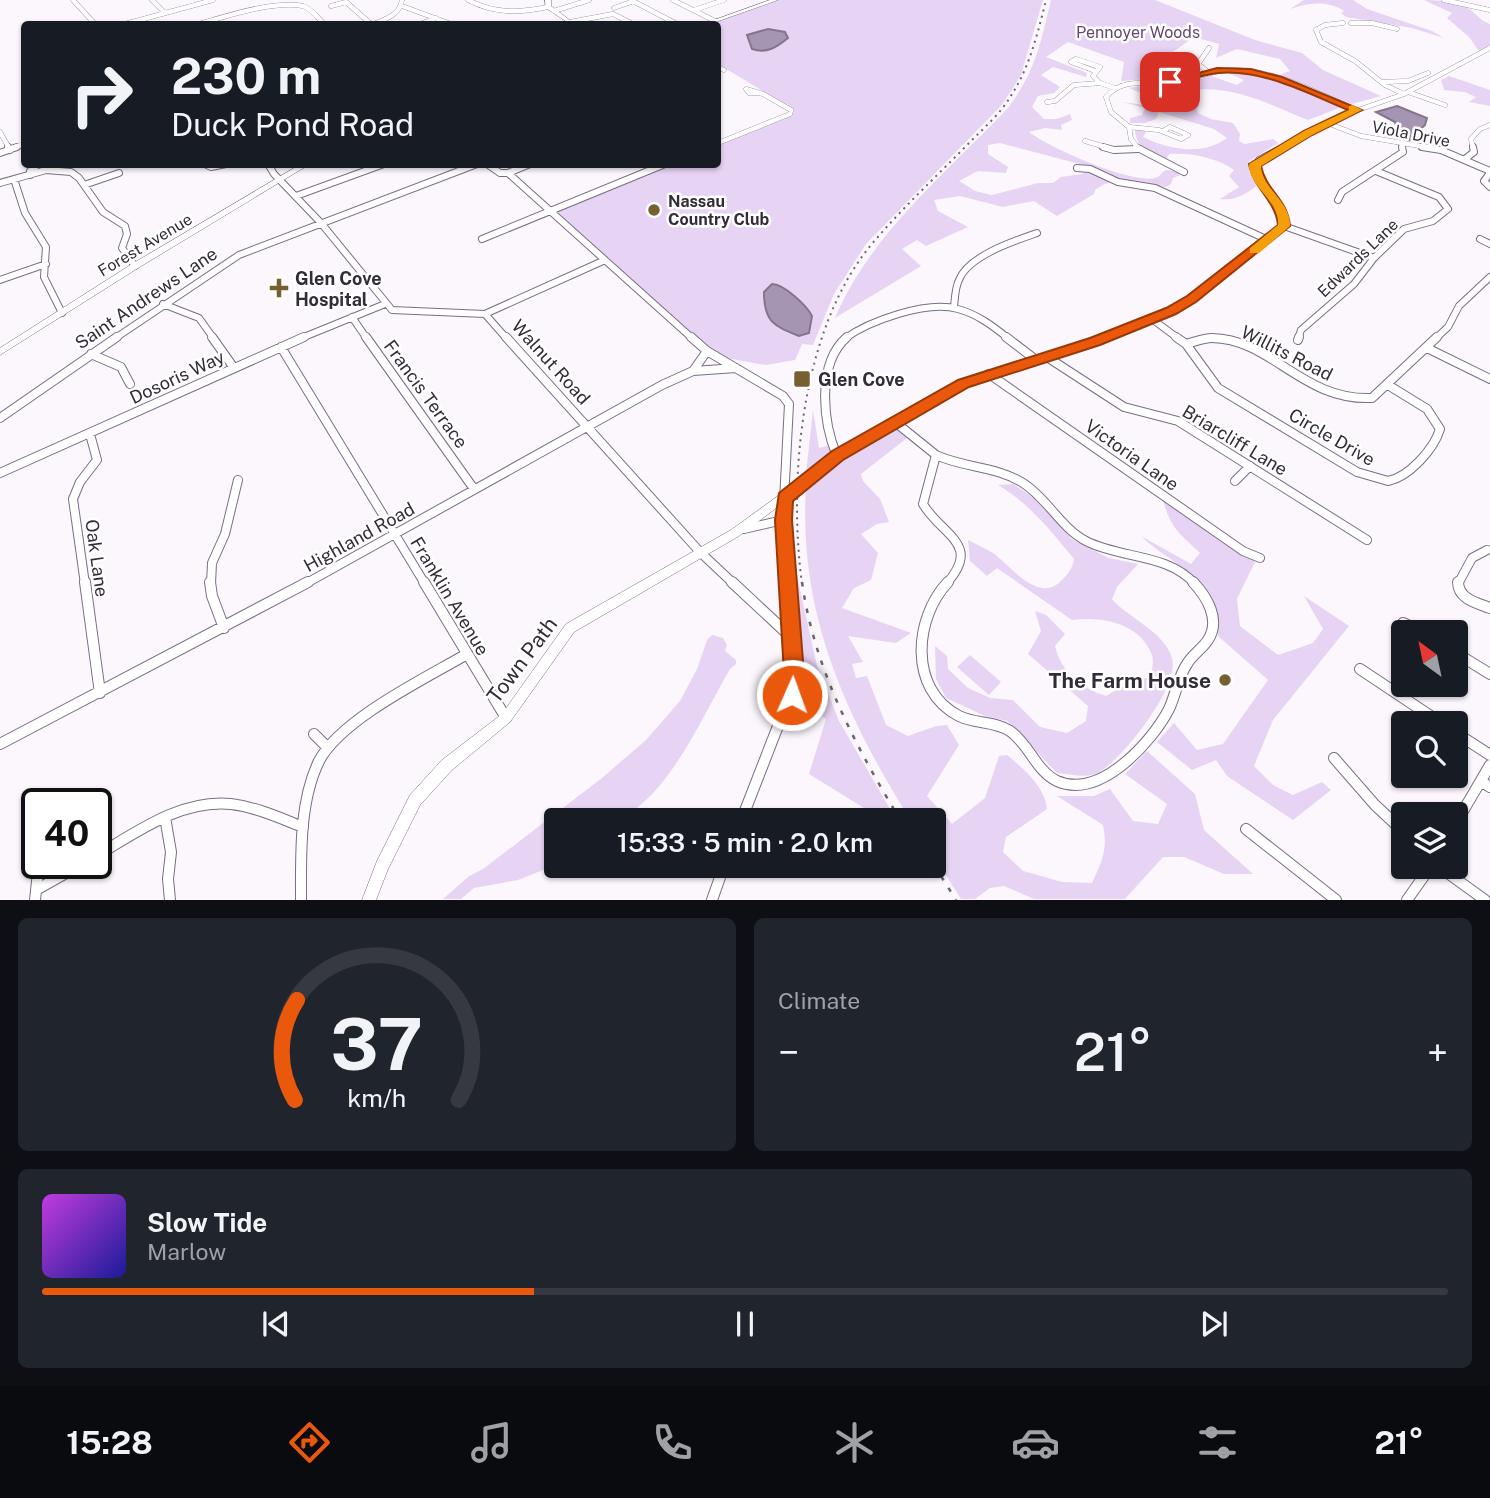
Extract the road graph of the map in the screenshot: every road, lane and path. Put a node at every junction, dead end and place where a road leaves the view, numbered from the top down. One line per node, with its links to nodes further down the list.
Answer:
1 (73, 0): 20 (street)
2 (152, 0): 18 (street)
3 (213, 0): 18 (street)
4 (468, 0): 12 (street)
5 (589, 0): 17 (street)
6 (673, 0): 15 (street)
7 (724, 0): 15 (street)
8 (1444, 0): 16 (street)
9 (633, 1): 14 (street); 31 (street)
10 (771, 1): 32 (main road)
11 (402, 3): 19 (street); 25 (street)
12 (548, 3): 17 (main road)
13 (331, 6): 24 (street)
14 (614, 8)
15 (694, 10): 32 (street)
16 (1490, 10)
17 (554, 11): 28 (main road)
18 (165, 13): 21 (street)
19 (436, 18): 26 (street); 27 (street)
20 (92, 21)
21 (136, 21)
22 (210, 21): 23 (street)
23 (321, 21)
24 (368, 21)
25 (380, 21)
26 (428, 21)
27 (444, 21)
28 (568, 21)
29 (580, 21): 30 (street)
30 (627, 21)
31 (671, 21)
32 (715, 21)
33 (1397, 29): 39 (street)
34 (1209, 48): 37 (street)
35 (1490, 48): 43 (street)
36 (1095, 71): 36 (street); 40 (street)
37 (1208, 72): 41 (street); 46 (street)
38 (1427, 73): 39 (street)
39 (1380, 82): 43 (street)
40 (1100, 83): 41 (street); 44 (street)
41 (1115, 88): 49 (street)
42 (758, 93): 53 (street)
43 (1406, 93): 45 (street); 46 (street)
44 (1047, 102)
45 (1445, 105)
46 (1357, 110): 47 (street)
47 (1327, 123): 54 (street, Viola Drive); 84 (street)
48 (1490, 125): 59 (street)
49 (1129, 127): 50 (street); 56 (street)
50 (1163, 131)
51 (0, 132): 57 (street)
52 (1085, 141): 56 (street)
53 (721, 142)
54 (1402, 142): 59 (street, Viola Drive); 69 (street)
55 (21, 145): 57 (street)
56 (1138, 149): 73 (street)
57 (10, 150): 58 (street)
58 (0, 153)
59 (1465, 159): 70 (street, Viola Drive)
60 (34, 168): 74 (street)
61 (270, 168): 76 (street)
62 (300, 168): 76 (main road, Forest Avenue)
63 (373, 168): 80 (street)
64 (466, 168): 83 (street, Saint Andrews Lane)
65 (492, 168): 72 (street)
66 (520, 168): 72 (street)
67 (655, 168): 82 (street)
68 (1077, 168): 88 (street)
69 (1376, 171): 81 (street); 90 (street, Edwards Lane)
70 (1490, 172): 79 (street)
71 (119, 173): 78 (street)
72 (508, 173): 82 (street)
73 (1184, 173)
74 (30, 175): 75 (street); 78 (street)
75 (14, 179): 77 (street); 92 (street)
76 (280, 180): 80 (street); 93 (main road, Forest Avenue)
77 (0, 183)
78 (84, 185): 93 (street)
79 (1490, 187)
80 (296, 196): 83 (street)
81 (1338, 200)
82 (550, 210): 86 (street); 91 (street)
83 (321, 223): 96 (street, Saint Andrews Lane); 97 (street)
84 (1284, 226): 88 (street); 90 (street)
85 (1037, 233): 98 (street)
86 (482, 239)
87 (1480, 239): 89 (street)
88 (1268, 240): 104 (street)
89 (1490, 244)
90 (1374, 258): 105 (street, Edwards Lane)
91 (605, 260): 102 (street); 109 (street)
92 (46, 264): 95 (street); 101 (street)
93 (135, 266): 101 (main road, Forest Avenue)
94 (1490, 277): 108 (street, Willits Road)
95 (0, 280)
96 (163, 304): 111 (street, Saint Andrews Lane); 114 (street)
97 (385, 304): 99 (street); 100 (street, Dosoris Way)
98 (954, 307): 113 (street); 126 (street)
99 (392, 310): 100 (street, Dosoris Way); 102 (street)
100 (368, 311): 103 (street, Dosoris Way)
101 (62, 313): 110 (main road, Forest Avenue)
102 (485, 314): 123 (street, Walnut Road)
103 (352, 317): 107 (street, Dosoris Way); 133 (street, Francis Terrace)
104 (1152, 319): 106 (street, Circle Drive); 112 (street)
105 (1298, 340)
106 (1186, 344): 120 (street, Willits Road); 120 (street, Circle Drive)
107 (281, 346): 114 (street, Dosoris Way); 137 (street, Franklin Avenue)
108 (1427, 348): 118 (street); 120 (street, Willits Road)
109 (707, 351): 115 (street); 116 (street)
110 (0, 352)
111 (92, 354): 119 (street); 121 (street, Saint Andrews Lane)
112 (1047, 357): 113 (street); 127 (street, Briarcliff Lane)
113 (1036, 360): 117 (street)
114 (234, 368): 124 (street, Dosoris Way)
115 (736, 368): 116 (street, Highland Road); 129 (street)
116 (694, 371): 123 (street, Highland Road)
117 (989, 374): 122 (street); 141 (street, Victoria Lane)
118 (1490, 379)
119 (130, 384)
120 (1388, 385)
121 (0, 418)
122 (895, 422): 125 (street); 126 (street)
123 (587, 426): 133 (street, Highland Road); 140 (street, Walnut Road)
124 (90, 434): 128 (street, Dosoris Way); 149 (street, Oak Lane)
125 (936, 455): 125 (street)
126 (837, 456): 132 (street)
127 (1250, 466): 131 (street); 138 (street, Briarcliff Lane)
128 (0, 473)
129 (786, 473): 132 (street); 134 (street)
130 (238, 480): 143 (street)
131 (1234, 481)
132 (801, 484): 134 (main road, Town Path)
133 (474, 489): 137 (street, Highland Road)
134 (785, 498): 135 (street); 136 (main road, Town Path)
135 (783, 520): 136 (street); 144 (street)
136 (735, 533): 140 (main road, Town Path)
137 (395, 535): 143 (street, Highland Road); 145 (street, Franklin Avenue)
138 (1367, 540)
139 (1486, 550): 142 (street)
140 (700, 552): 144 (street, Walnut Road); 151 (main road, Town Path)
141 (1260, 558)
142 (1490, 608)
143 (225, 628): 149 (street, Highland Road)
144 (791, 637): 161 (street)
145 (467, 654): 151 (street, Franklin Avenue); 155 (street)
146 (1468, 660): 148 (street)
147 (1360, 669): 150 (street)
148 (1490, 674)
149 (100, 693): 154 (street, Highland Road)
150 (1423, 711)
151 (506, 718): 174 (main road, Town Path)
152 (314, 734): 155 (street)
153 (1468, 741): 156 (street)
154 (0, 744)
155 (328, 748): 164 (street)
156 (1490, 755)
157 (1334, 758): 163 (street)
158 (1490, 765): 159 (street)
159 (1485, 784): 160 (street)
160 (1468, 807)
161 (746, 808)
162 (165, 817): 164 (street); 166 (street); 172 (street)
163 (1391, 820)
164 (303, 827): 173 (street)
165 (1246, 829): 176 (street)
166 (112, 847)
167 (719, 878): 175 (street)
168 (60, 879): 171 (street)
169 (1421, 879): 177 (street)
170 (1456, 879): 178 (street)
171 (35, 895)
172 (170, 900)
173 (301, 900)
174 (369, 900)
175 (712, 900)
176 (1336, 900)
177 (1407, 900)
178 (1485, 900)

